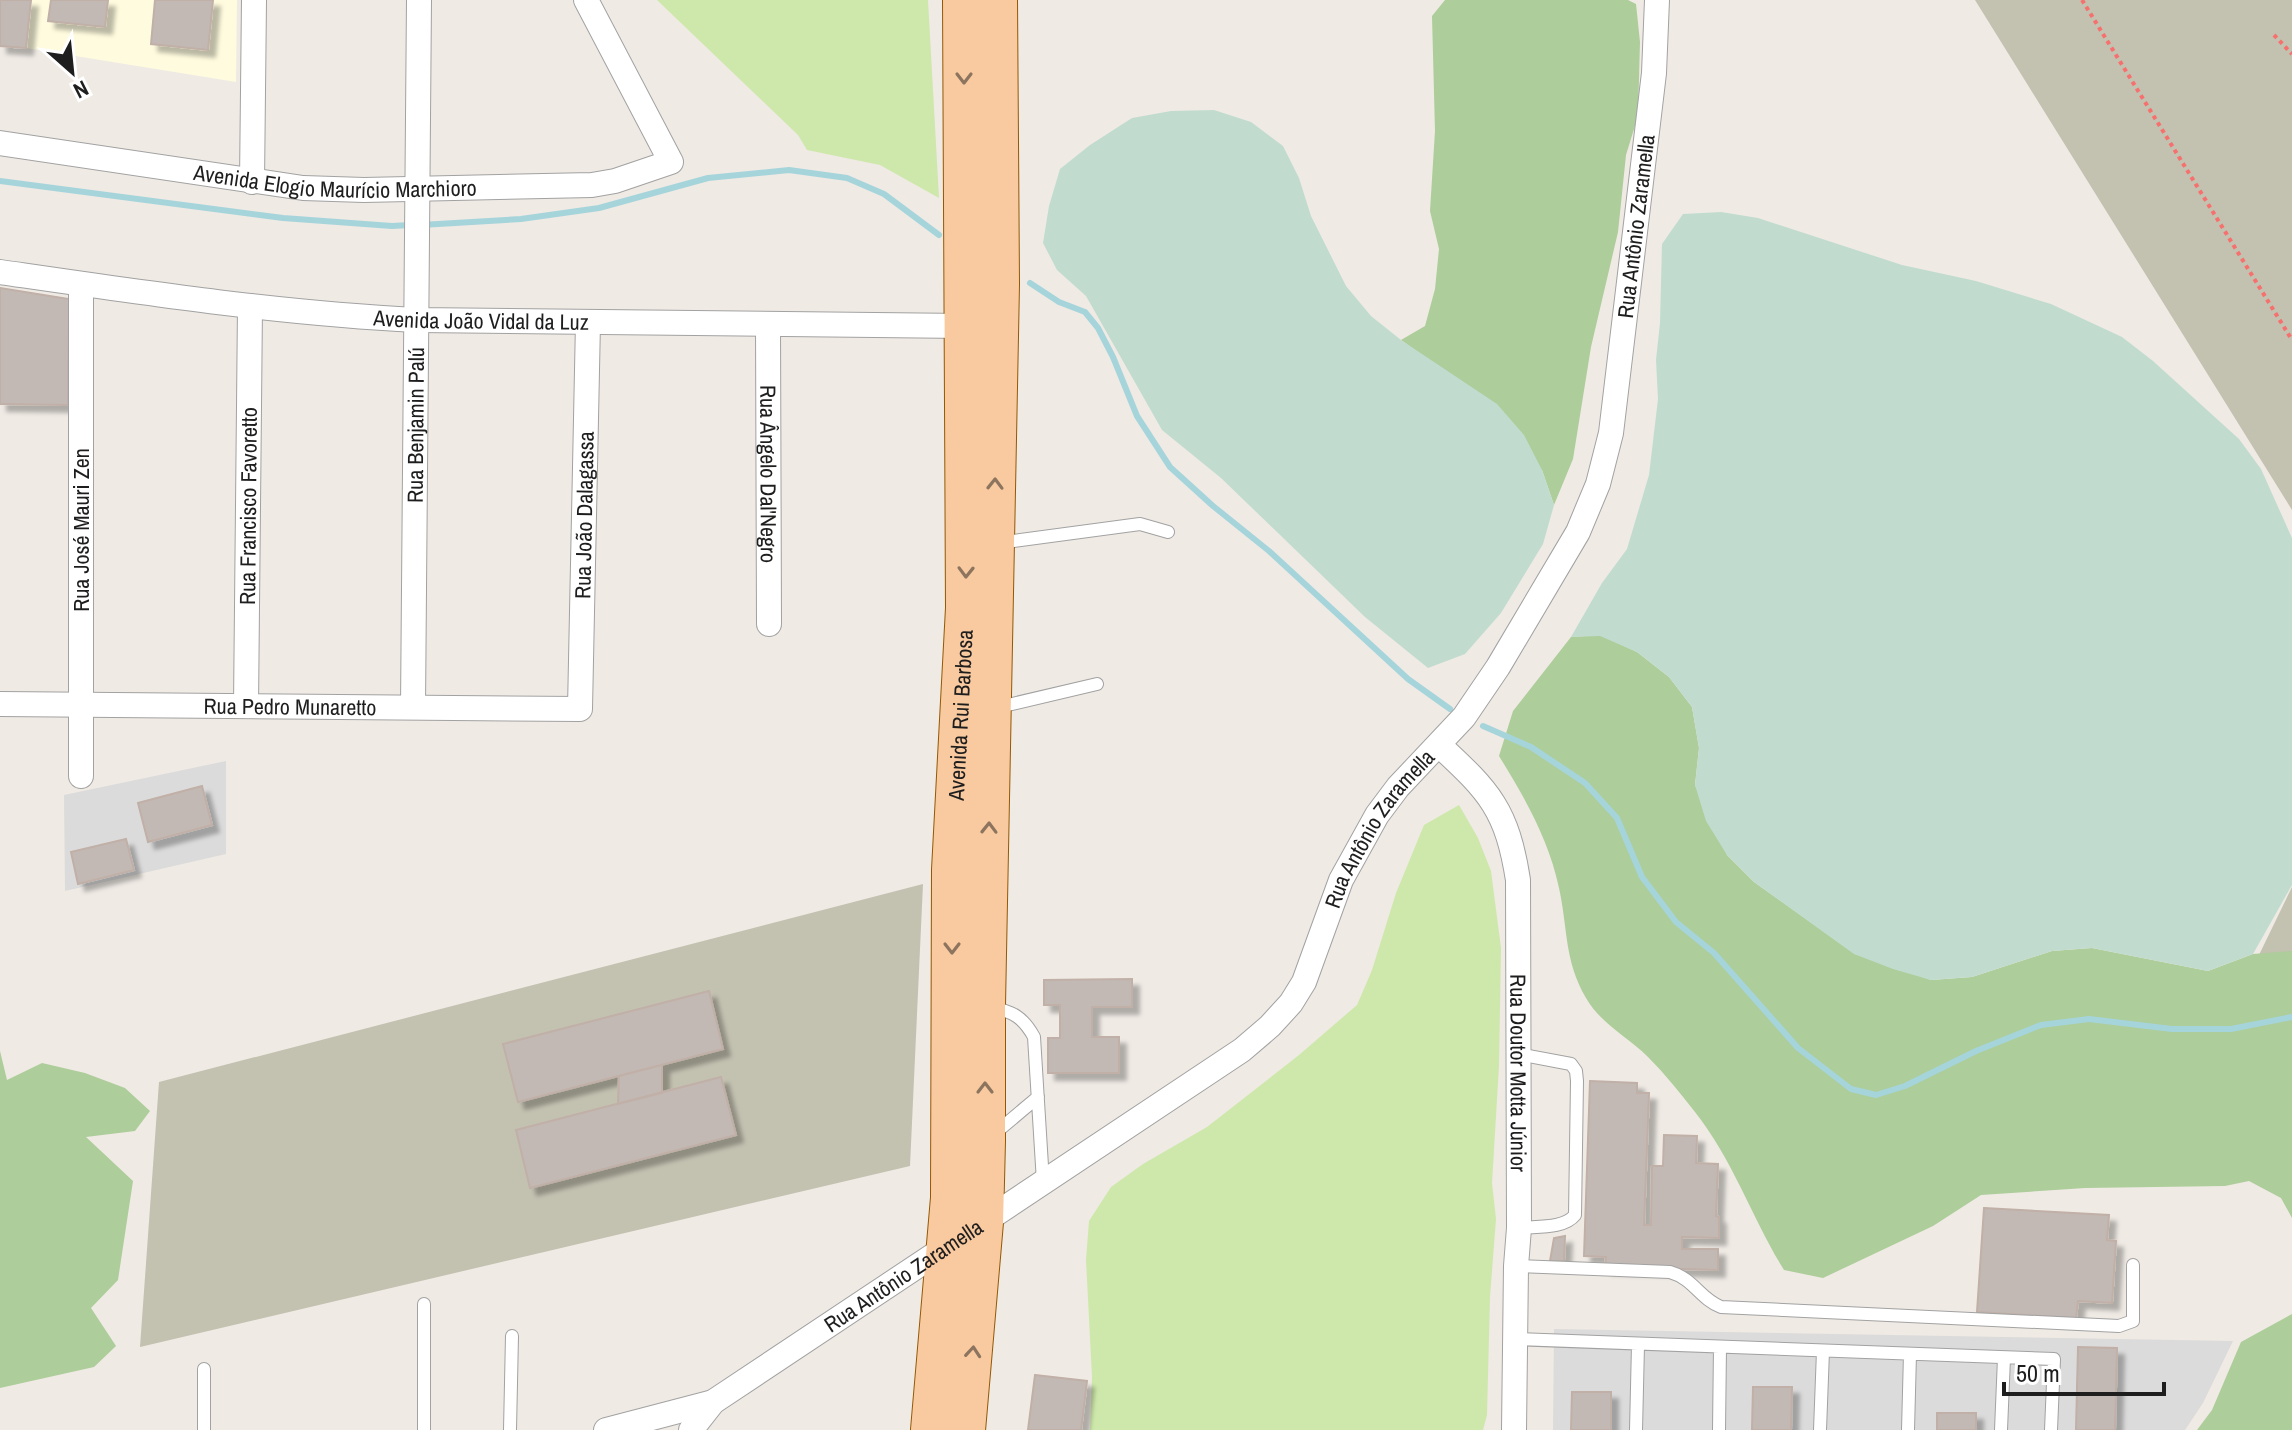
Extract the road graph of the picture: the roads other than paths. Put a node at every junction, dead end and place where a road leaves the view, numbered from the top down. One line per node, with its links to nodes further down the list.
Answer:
1 (254, 0): 8 (street)
2 (419, 0): 9 (street, Rua Benjamin Palú)
3 (586, 0): 9 (street, Avenida Elogio Maurício Marchioro)
4 (963, 0): 10 (main road, Avenida Rui Barbosa, one-way to 10)
5 (997, 0): 10 (main road, Avenida Rui Barbosa)
6 (1657, 0): 29 (street, Rua Antônio Zaramella)
7 (0, 143): 8 (street, Avenida Elogio Maurício Marchioro)
8 (252, 182): 9 (street, Avenida Elogio Maurício Marchioro)
9 (418, 198): 15 (street, Rua Benjamin Palú)
10 (982, 210): 13 (main road, Avenida Rui Barbosa)
11 (0, 272): 12 (street, Avenida João Vidal da Luz)
12 (81, 284): 14 (street, Avenida João Vidal da Luz); 24 (street, Rua José Mauri Zen)
13 (982, 284): 18 (main road, Avenida Rui Barbosa); 20 (main road, Avenida Rui Barbosa, one-way to 13)
14 (250, 306): 15 (street, Avenida João Vidal da Luz); 25 (street, Rua Francisco Favoretto)
15 (417, 320): 16 (street, Avenida João Vidal da Luz); 26 (street, Rua Benjamin Palú)
16 (588, 322): 17 (street, Avenida João Vidal da Luz); 27 (street, Rua João Dalagassa)
17 (768, 324): 18 (street, Avenida João Vidal da Luz); 21 (street, Rua Ângelo Dal'Negro)
18 (965, 326): 38 (main road, Avenida Rui Barbosa, one-way to 38)
19 (1168, 532): 20 (lane)
20 (994, 544): 28 (main road, Avenida Rui Barbosa)
21 (769, 624)
22 (1097, 684): 28 (lane)
23 (0, 704): 24 (street, Rua Pedro Munaretto)
24 (81, 705): 25 (street, Rua Pedro Munaretto); 30 (street, Rua José Mauri Zen)
25 (246, 706): 26 (street, Rua Pedro Munaretto)
26 (413, 707): 27 (street, Rua Pedro Munaretto)
27 (580, 709)
28 (991, 709): 31 (main road, Avenida Rui Barbosa, one-way to 28)
29 (1439, 745): 32 (street, Rua Doutor Motta Júnior); 35 (street, Rua Antônio Zaramella)
30 (81, 776)
31 (985, 1005): 33 (lane); 34 (main road, Avenida Rui Barbosa, one-way to 31)
32 (1518, 1054): 37 (street, Rua Doutor Motta Júnior); 37 (lane)
33 (1038, 1097): 34 (lane); 35 (lane)
34 (985, 1141): 36 (main road, Avenida Rui Barbosa)
35 (1043, 1182): 36 (street, Rua Antônio Zaramella)
36 (983, 1222): 38 (street, Rua Antônio Zaramella); 57 (main road, Avenida Rui Barbosa, one-way to 36)
37 (1519, 1228): 40 (street, Rua Doutor Motta Júnior)
38 (948, 1245): 50 (street, Rua Antônio Zaramella); 56 (main road, Avenida Rui Barbosa)
39 (2133, 1265): 40 (lane)
40 (1516, 1266): 43 (street, Rua Doutor Motta Júnior)
41 (424, 1304): 52 (lane)
42 (512, 1336): 53 (lane)
43 (1514, 1339): 44 (lane); 58 (street, Rua Doutor Motta Júnior)
44 (1638, 1345): 45 (lane); 59 (lane)
45 (1720, 1347): 46 (lane); 60 (lane)
46 (1823, 1351): 47 (lane); 61 (lane)
47 (1910, 1354): 48 (lane); 62 (lane)
48 (2004, 1358): 63 (lane); 64 (lane)
49 (204, 1369): 51 (lane)
50 (713, 1402): 54 (street); 55 (street)
51 (204, 1430)
52 (424, 1430)
53 (510, 1430)
54 (606, 1430)
55 (691, 1430)
56 (931, 1430)
57 (965, 1430)
58 (1514, 1430)
59 (1636, 1430)
60 (1719, 1430)
61 (1820, 1430)
62 (1908, 1430)
63 (2001, 1430)
64 (2051, 1430)

